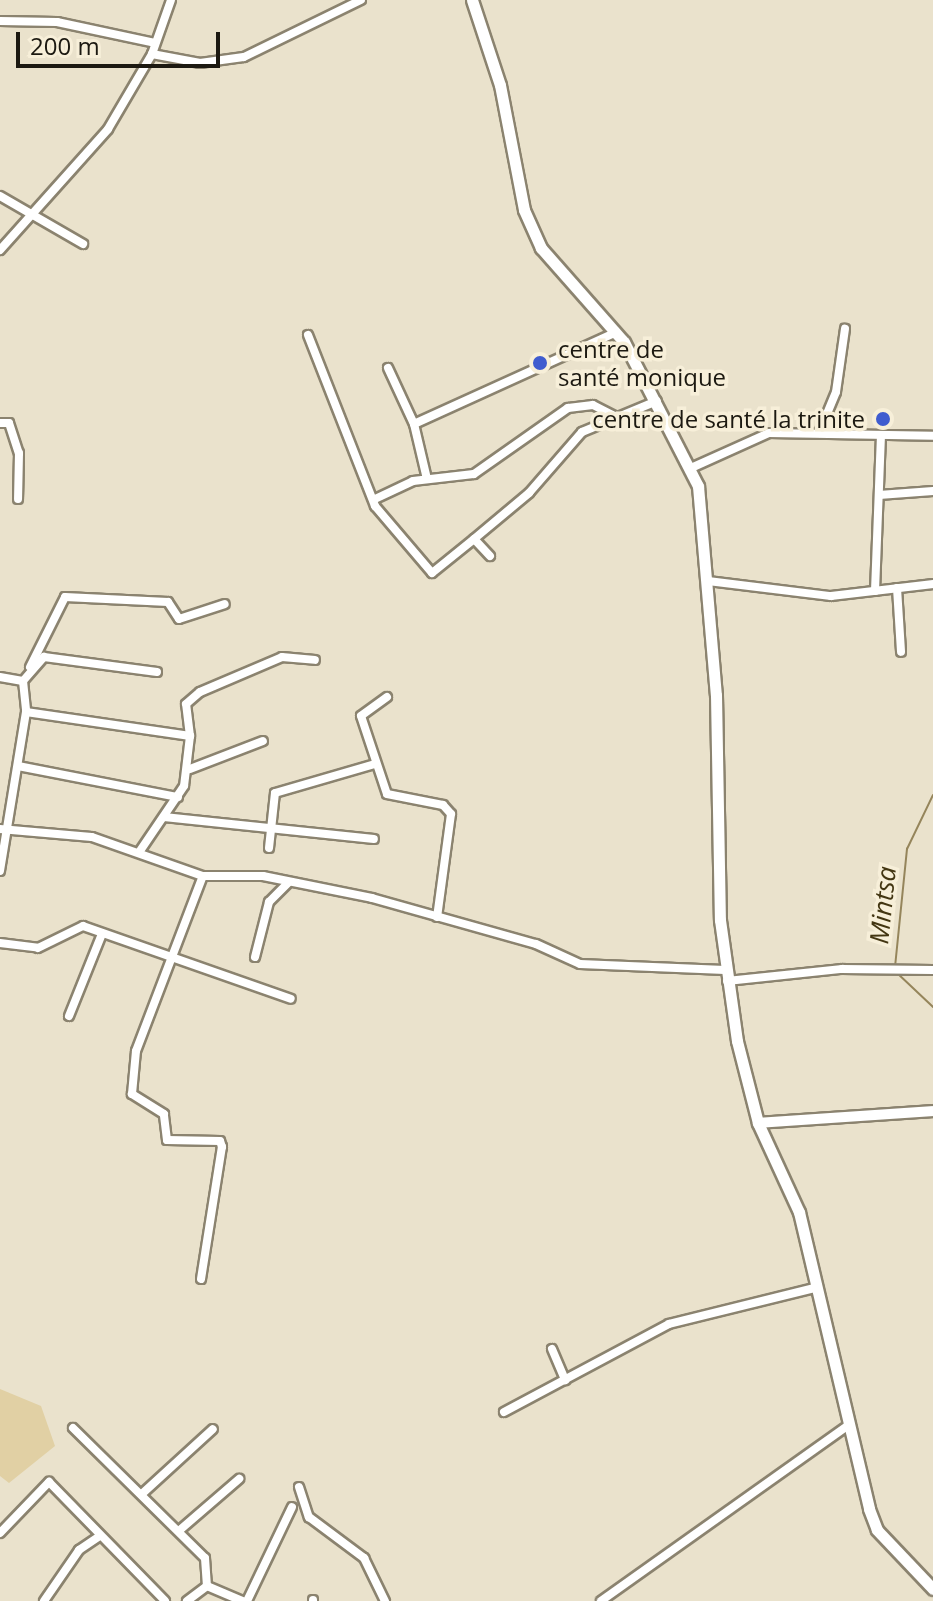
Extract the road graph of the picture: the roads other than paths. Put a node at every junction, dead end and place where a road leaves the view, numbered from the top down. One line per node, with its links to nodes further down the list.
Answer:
1 (171, 0): 5 (street)
2 (361, 0): 6 (street)
3 (472, 0): 12 (main road)
4 (0, 21): 5 (street)
5 (155, 43): 6 (street)
6 (152, 54): 8 (street)
7 (0, 196): 8 (street)
8 (35, 211): 9 (street); 10 (street)
9 (83, 244)
10 (0, 250)
11 (845, 329): 19 (street)
12 (615, 333): 15 (main road); 18 (street)
13 (308, 335): 27 (street)
14 (388, 368): 18 (street)
15 (657, 401): 16 (street); 22 (main road)
16 (618, 418): 23 (street); 28 (street)
17 (0, 423): 26 (street)
18 (414, 424): 23 (street)
19 (819, 433): 20 (street); 22 (street)
20 (881, 436): 21 (street); 25 (street)
21 (933, 436)
22 (691, 468): 30 (main road)
23 (427, 479): 27 (street)
24 (933, 491): 25 (street)
25 (879, 495): 33 (street)
26 (18, 499)
27 (375, 499): 28 (street)
28 (474, 539): 29 (street)
29 (490, 556)
30 (708, 581): 33 (street); 64 (main road)
31 (933, 584): 32 (street)
32 (897, 588): 33 (street); 35 (street)
33 (875, 591)
34 (225, 604): 37 (street)
35 (901, 652)
36 (315, 660): 43 (street)
37 (30, 667): 38 (street); 40 (street)
38 (157, 672)
39 (0, 677): 40 (street)
40 (23, 681): 42 (street)
41 (387, 697): 45 (street)
42 (26, 712): 43 (street); 46 (street)
43 (190, 736): 47 (street)
44 (263, 741): 47 (street)
45 (375, 764): 50 (street); 58 (street)
46 (18, 766): 48 (street); 51 (street)
47 (190, 769): 48 (street)
48 (178, 797): 49 (street)
49 (164, 817): 50 (street); 54 (street)
50 (269, 826): 52 (street); 53 (street)
51 (3, 829): 54 (street); 55 (street)
52 (374, 839)
53 (269, 848)
54 (140, 851): 56 (street)
55 (0, 871)
56 (203, 876): 57 (street); 62 (street)
57 (289, 882): 58 (street); 61 (street)
58 (437, 917): 64 (street)
59 (102, 934): 60 (street); 62 (street); 66 (street)
60 (0, 943)
61 (255, 957)
62 (168, 958): 65 (street); 69 (street)
63 (933, 970): 64 (street)
64 (726, 976): 68 (main road)
65 (291, 999)
66 (69, 1016)
67 (933, 1111): 68 (street)
68 (758, 1123): 70 (main road)
69 (201, 1279)
70 (814, 1288): 72 (street); 74 (main road)
71 (552, 1349): 72 (street)
72 (565, 1380): 73 (street)
73 (504, 1412)
74 (847, 1426): 85 (main road); 91 (street)
75 (73, 1428): 79 (street)
76 (213, 1429): 79 (street)
77 (239, 1479): 81 (street)
78 (299, 1487): 90 (street)
79 (144, 1492): 81 (street)
80 (292, 1507): 89 (street)
81 (181, 1529): 84 (street)
82 (0, 1533): 83 (street)
83 (100, 1536): 86 (street); 87 (street)
84 (207, 1586): 88 (street); 89 (street)
85 (933, 1589)
86 (44, 1601)
87 (165, 1601)
88 (187, 1601)
89 (245, 1601)
90 (385, 1601)
91 (601, 1601)

